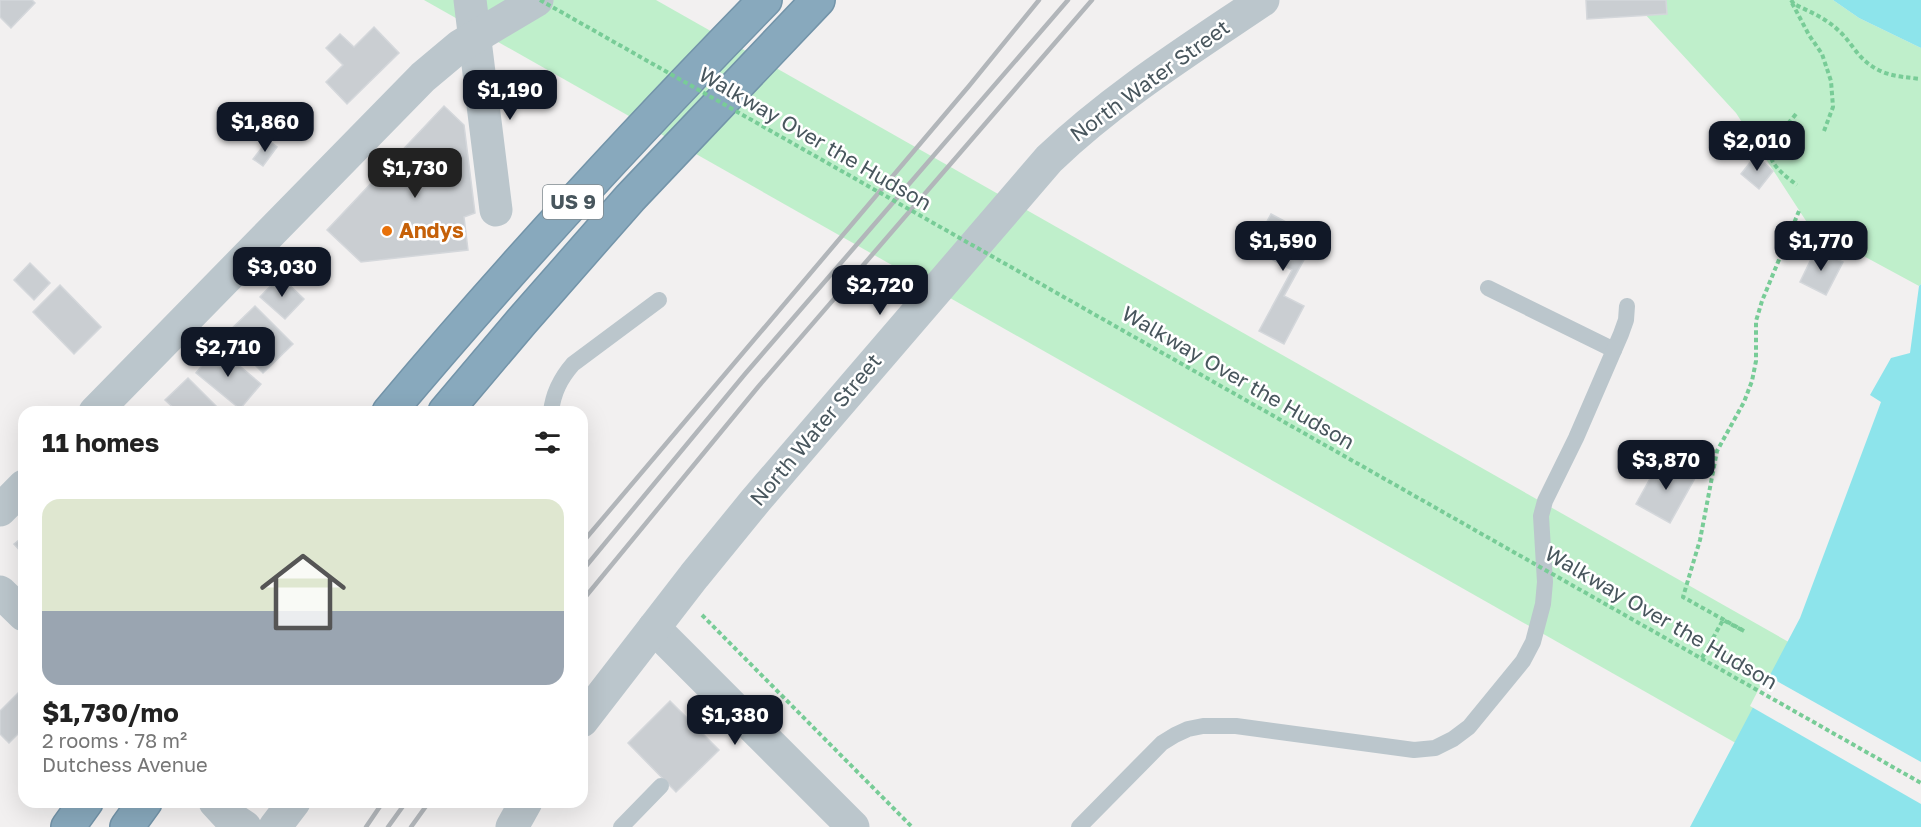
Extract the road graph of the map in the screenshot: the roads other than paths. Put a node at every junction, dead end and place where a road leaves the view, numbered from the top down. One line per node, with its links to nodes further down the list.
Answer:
1 (470, 0): 6 (street)
2 (538, 0): 6 (street)
3 (765, 0): 13 (highway, US 9)
4 (818, 0): 14 (highway, US 9)
5 (1263, 0): 20 (street, North Water Street)
6 (474, 38): 7 (street); 12 (street)
7 (496, 210)
8 (1488, 288): 11 (lane)
9 (659, 300): 15 (lane)
10 (1627, 306): 11 (lane)
11 (1614, 350): 33 (lane)
12 (102, 406)
13 (394, 406)
14 (451, 406)
15 (552, 406)
16 (18, 492): 17 (street)
17 (0, 510)
18 (0, 592): 19 (street)
19 (18, 609)
20 (654, 628): 21 (street, North Water Street); 32 (street)
21 (588, 713)
22 (661, 786): 31 (lane)
23 (82, 808): 27 (highway)
24 (141, 808): 28 (highway)
25 (289, 808): 29 (street)
26 (523, 808): 30 (street)
27 (68, 827)
28 (127, 827)
29 (275, 827)
30 (512, 827)
31 (621, 827)
32 (853, 827)
33 (1079, 827)

